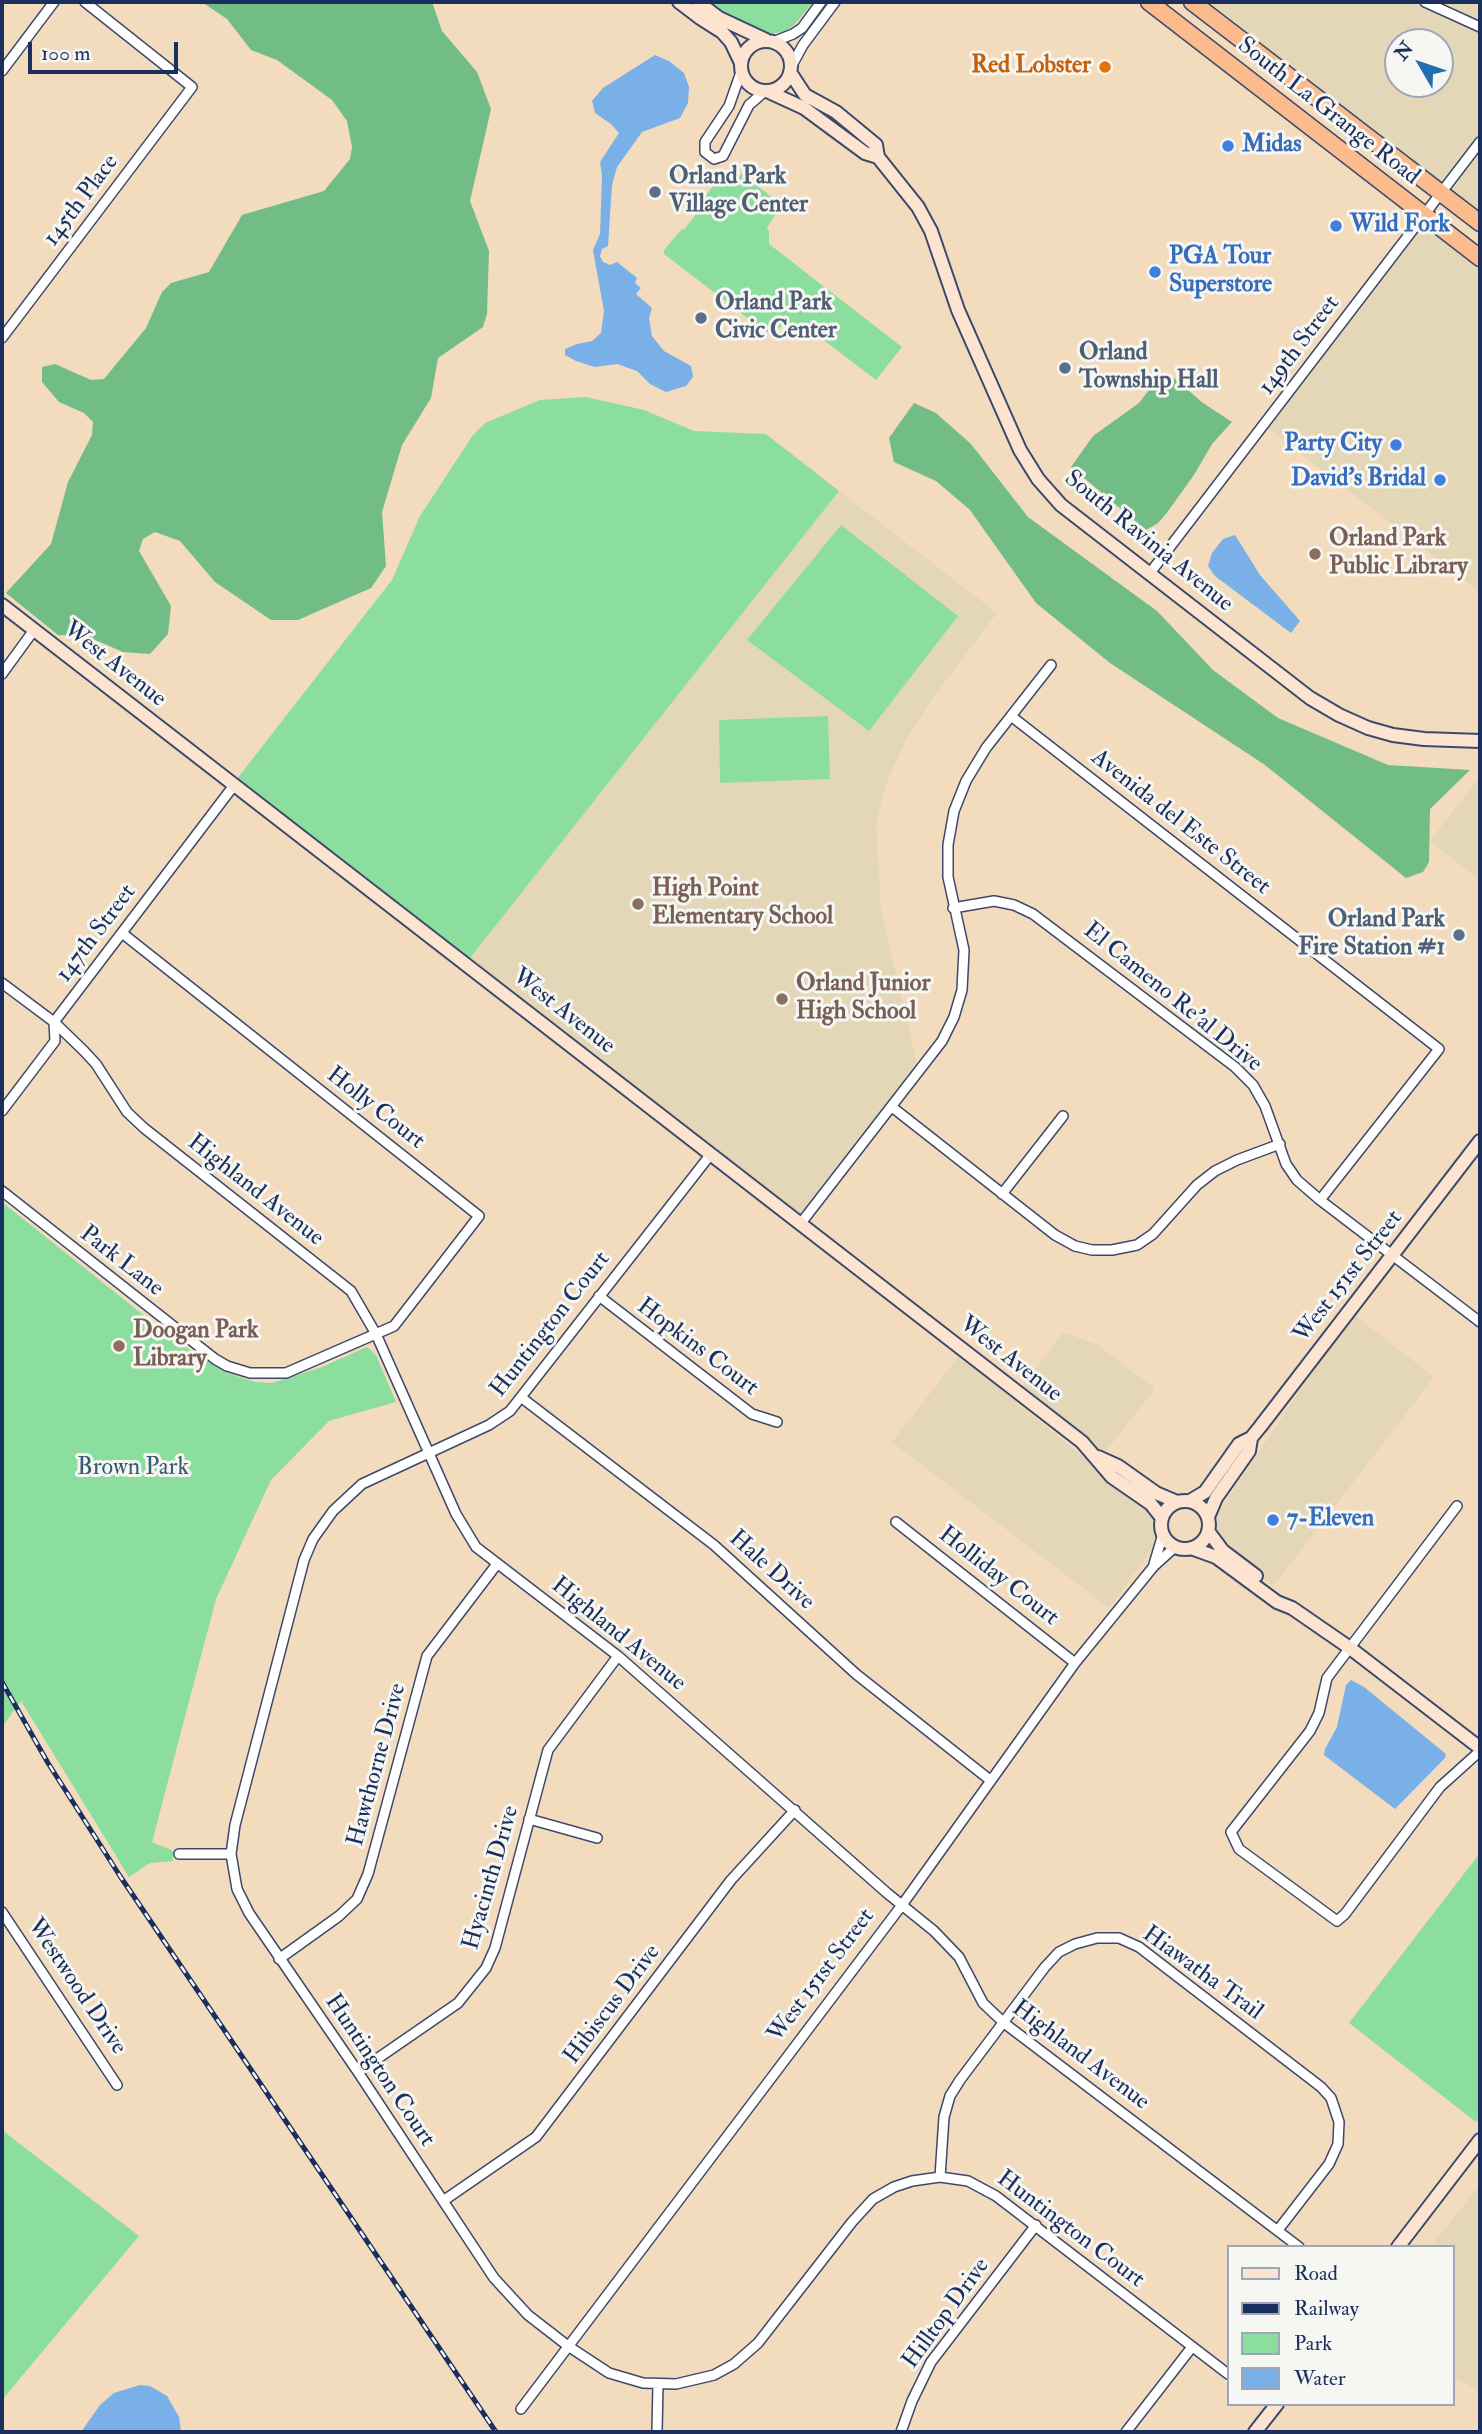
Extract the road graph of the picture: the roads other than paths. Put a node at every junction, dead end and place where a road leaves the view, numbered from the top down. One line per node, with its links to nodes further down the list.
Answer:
1 (54, 2): 14 (street)
2 (85, 2): 22 (street, 145th Place)
3 (679, 2): 12 (street)
4 (698, 2): 11 (street)
5 (821, 2): 11 (street)
6 (835, 2): 13 (street)
7 (1149, 2): 19 (highway, South La Grange Road)
8 (1192, 2): 18 (highway, South La Grange Road)
9 (1425, 2): 10 (street)
10 (1480, 27)
11 (769, 41): 12 (street); 13 (street)
12 (741, 67): 15 (street); 15 (street)
13 (790, 69): 15 (street); 17 (street, South Ravinia Avenue)
14 (2, 71)
15 (766, 91): 17 (street, South Ravinia Avenue)
16 (1480, 142): 18 (street, 149th Street)
17 (878, 157): 23 (street, South Ravinia Avenue)
18 (1440, 193): 19 (street, 149th Street); 20 (highway, South La Grange Road)
19 (1424, 215): 21 (highway, South La Grange Road); 23 (street, 149th Street)
20 (1480, 223)
21 (1480, 258)
22 (2, 338)
23 (1150, 573): 29 (street, South Ravinia Avenue)
24 (2, 605): 25 (street, West Avenue)
25 (34, 630): 27 (street); 30 (street, West Avenue)
26 (1051, 665): 28 (street)
27 (2, 674)
28 (1011, 716): 31 (street); 43 (street, Avenida del Este Street)
29 (1480, 741)
30 (234, 784): 32 (street, 147th Street); 40 (street, West Avenue)
31 (953, 908): 35 (street); 39 (street, El Cameno Re'al Drive)
32 (122, 933): 34 (street, 147th Street); 48 (street, Holly Court)
33 (2, 983): 34 (street, Highland Avenue)
34 (54, 1022): 36 (street, 147th Street); 48 (street, Highland Avenue)
35 (892, 1107): 42 (street); 44 (street)
36 (2, 1111)
37 (1063, 1116): 42 (street)
38 (1480, 1141): 45 (street, West 151st Street)
39 (1280, 1144): 42 (street); 43 (street, El Cameno Re'al Drive)
40 (711, 1154): 44 (street, West Avenue); 46 (street, Huntington Court)
41 (2, 1191): 48 (street, Park Lane)
42 (1002, 1194)
43 (1320, 1200): 45 (street, El Cameno Re'al Drive)
44 (801, 1223): 53 (street, West Avenue)
45 (1392, 1255): 47 (street, El Cameno Re'al Drive); 51 (street, West 151st Street)
46 (599, 1296): 49 (street, Huntington Court); 50 (street, Hopkins Court)
47 (1480, 1322)
48 (376, 1334): 52 (street, Highland Avenue)
49 (522, 1398): 52 (street, Huntington Court); 70 (street, Hale Drive)
50 (777, 1422)
51 (1251, 1438): 54 (street, West 151st Street); 56 (street, West 151st Street)
52 (429, 1454): 63 (street, Highland Avenue); 75 (street, Huntington Court)
53 (1095, 1456): 54 (street, West Avenue); 57 (street, West Avenue)
54 (1184, 1502): 56 (street); 57 (street)
55 (1457, 1506): 66 (street)
56 (1208, 1517): 59 (street)
57 (1162, 1518): 60 (street)
58 (896, 1522): 68 (street, Holliday Court)
59 (1208, 1531): 62 (street); 65 (street)
60 (1163, 1534): 61 (street); 64 (street, West 151st Street)
61 (1175, 1547): 62 (street); 64 (street, West 151st Street)
62 (1191, 1548): 65 (street)
63 (497, 1564): 67 (street, Highland Avenue); 78 (street, Hawthorne Drive)
64 (1154, 1566): 68 (street, West 151st Street)
65 (1292, 1608): 66 (street)
66 (1350, 1648): 69 (street); 69 (street)
67 (618, 1656): 71 (street, Highland Avenue); 72 (street, Hyacinth Drive)
68 (1075, 1663): 70 (street, West 151st Street)
69 (1480, 1750)
70 (990, 1780): 76 (street, West 151st Street)
71 (795, 1810): 76 (street, Highland Avenue); 84 (street, Hibiscus Drive)
72 (529, 1819): 73 (street); 80 (street, Hyacinth Drive)
73 (597, 1838)
74 (179, 1854): 75 (street)
75 (231, 1854): 78 (street, Huntington Court)
76 (902, 1905): 79 (street, Highland Avenue); 89 (street, West 151st Street)
77 (4, 1918): 81 (street, Westwood Drive)
78 (279, 1959): 80 (street, Huntington Court)
79 (1004, 2023): 83 (street, Hiawatha Trail); 86 (street, Highland Avenue); 86 (street, Hiawatha Trail)
80 (358, 2072): 84 (street, Huntington Court)
81 (117, 2085)
82 (1480, 2140): 88 (street)
83 (940, 2177): 85 (street, Huntington Court); 92 (street, Huntington Court)
84 (443, 2201): 89 (street, Huntington Court)
85 (1036, 2225): 90 (street, Huntington Court); 96 (street, Hilltop Drive)
86 (1278, 2230): 87 (street, Highland Avenue)
87 (1297, 2245)
88 (1400, 2245)
89 (568, 2346): 92 (street, Huntington Court); 94 (street, West 151st Street)
90 (1192, 2347): 91 (street, Huntington Court); 97 (street)
91 (1226, 2372)
92 (658, 2384): 95 (street)
93 (1273, 2406): 98 (street)
94 (521, 2409)
95 (657, 2432)
96 (901, 2432)
97 (1126, 2432)
98 (1255, 2432)

